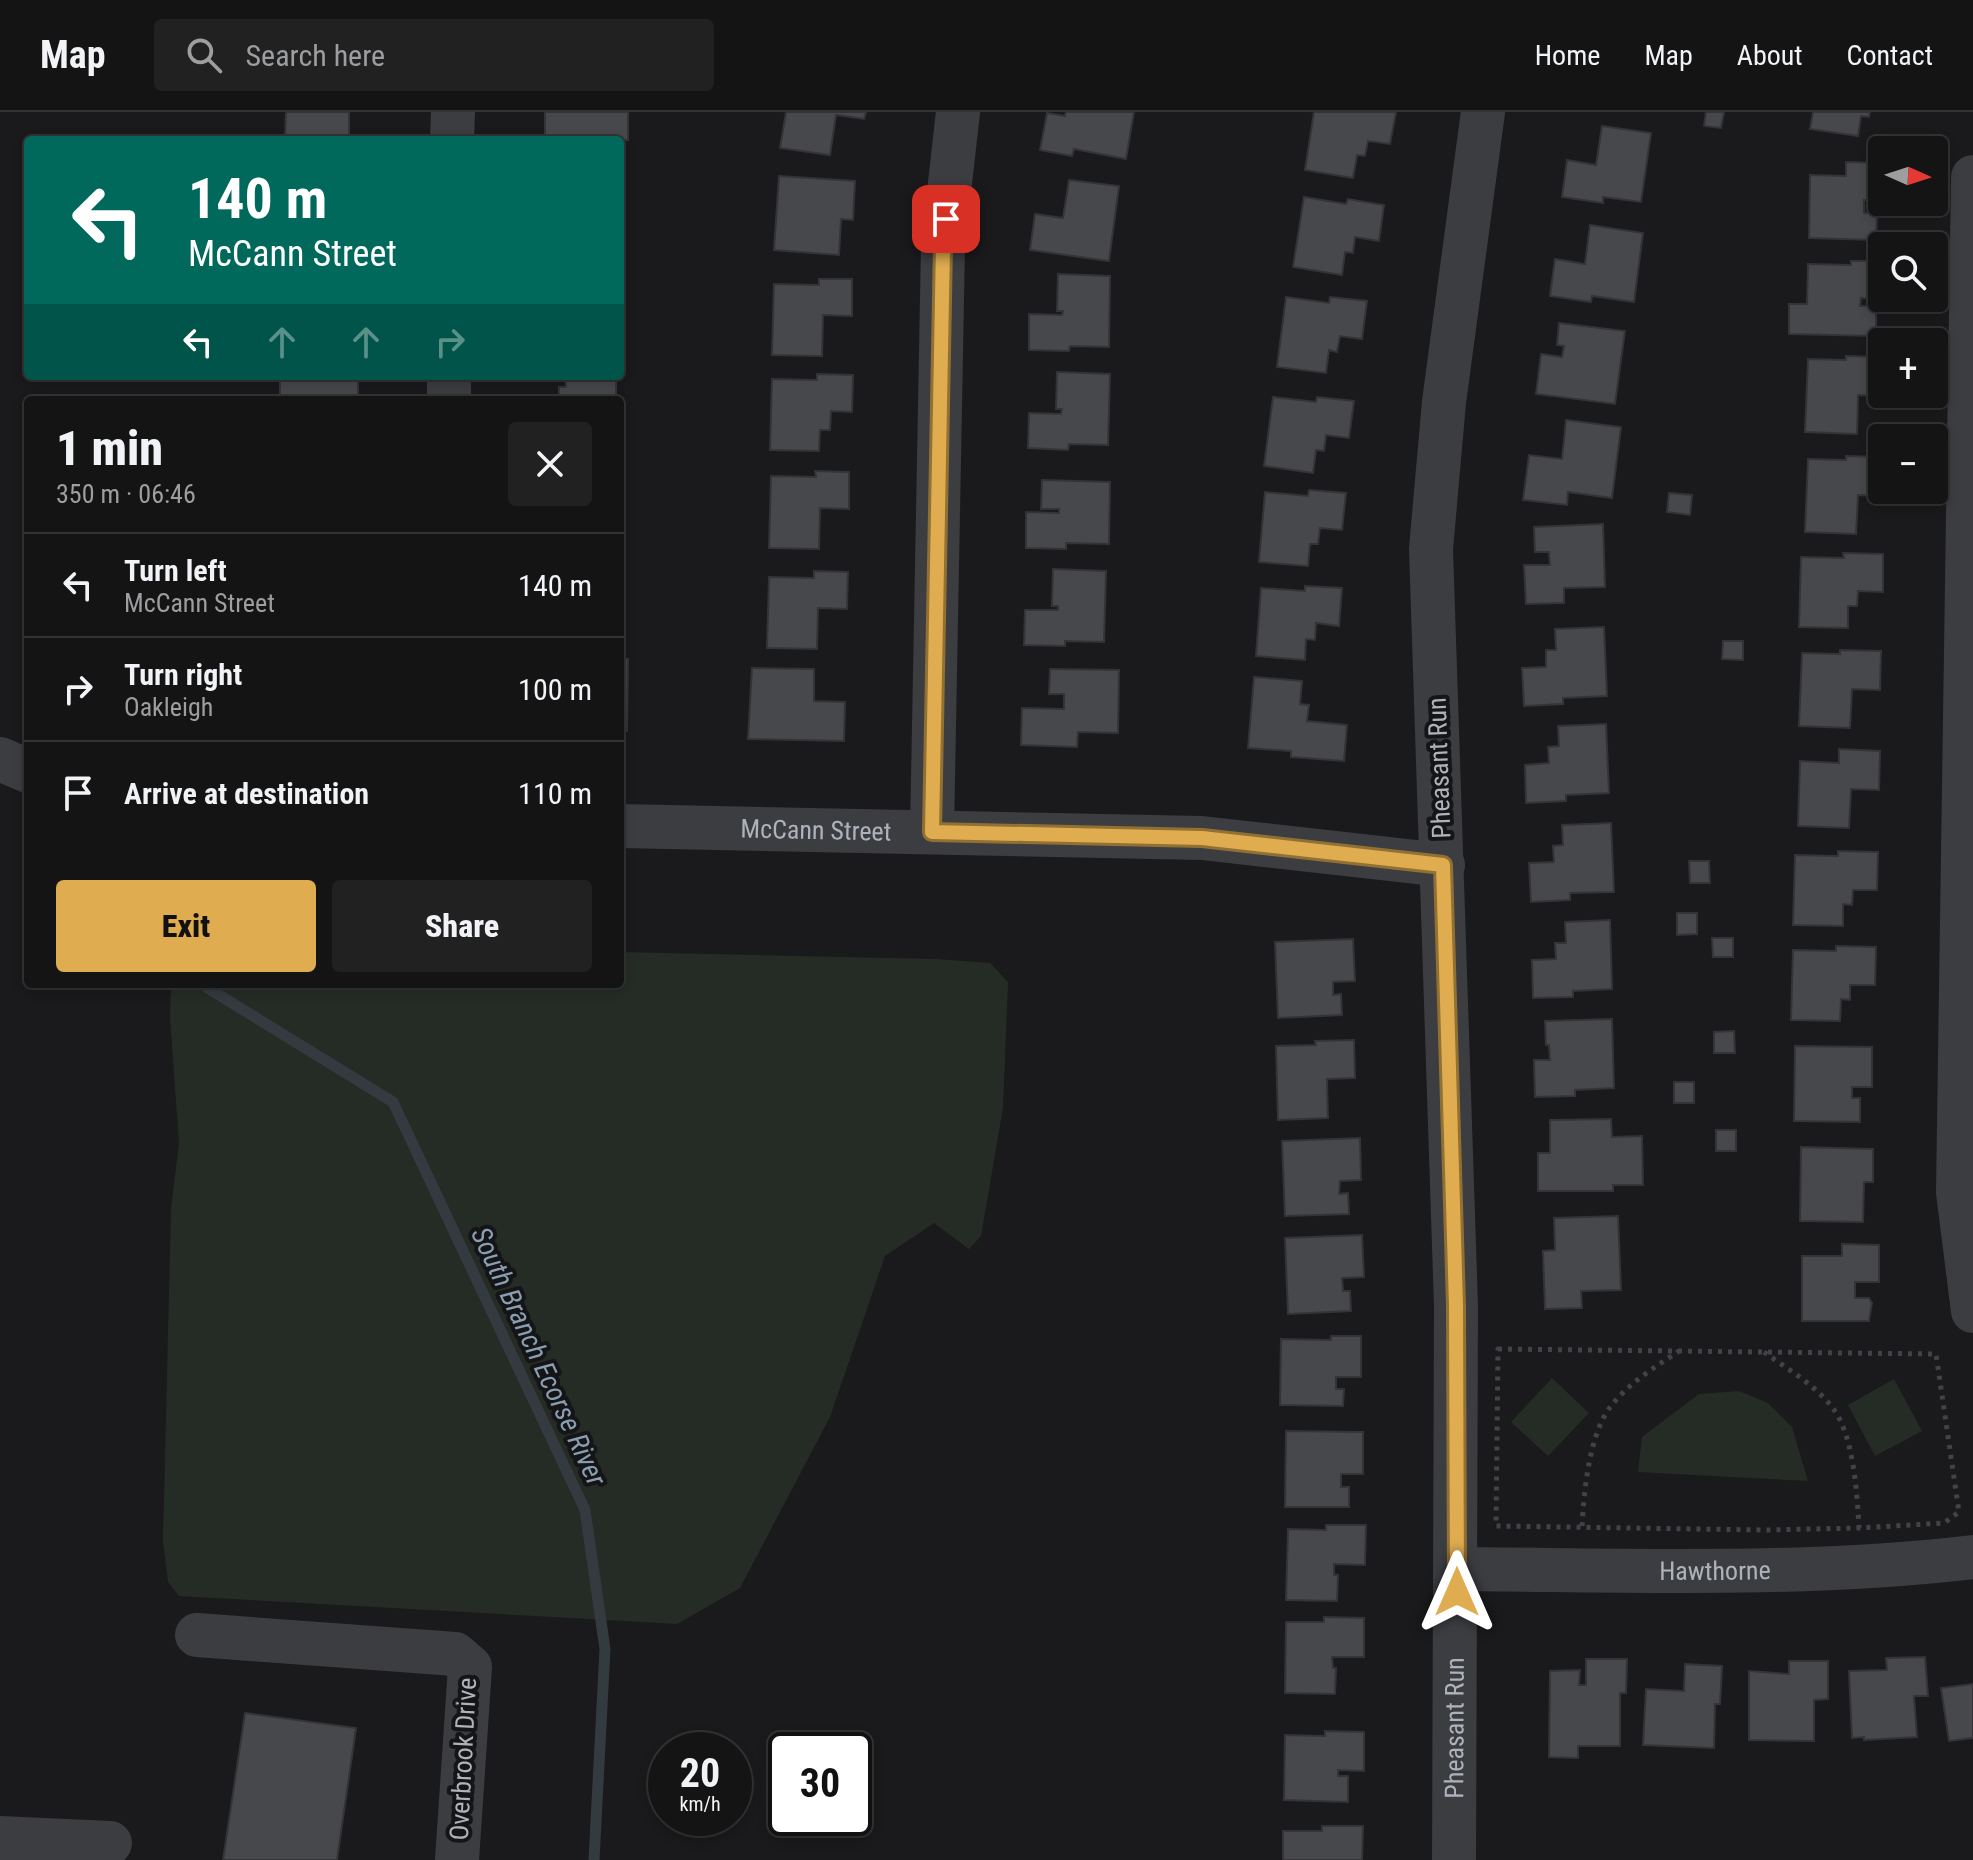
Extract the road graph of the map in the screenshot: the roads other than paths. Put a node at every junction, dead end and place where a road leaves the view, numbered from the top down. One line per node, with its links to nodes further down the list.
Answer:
1 (453, 112): 4 (street)
2 (958, 112): 9 (street)
3 (1483, 112): 10 (street, Pheasant Run)
4 (452, 136)
5 (1973, 177): 11 (street)
6 (0, 759): 7 (street)
7 (24, 769)
8 (624, 826): 9 (street, McCann Street)
9 (932, 832): 10 (street, McCann Street)
10 (1443, 865): 13 (street, Pheasant Run)
11 (1973, 1311)
12 (1973, 1557): 13 (street, Hawthorne)
13 (1457, 1569): 18 (street, Pheasant Run)
14 (197, 1635): 17 (street, Overbrook Drive)
15 (0, 1838): 16 (street)
16 (110, 1843)
17 (457, 1860)
18 (1454, 1860)

